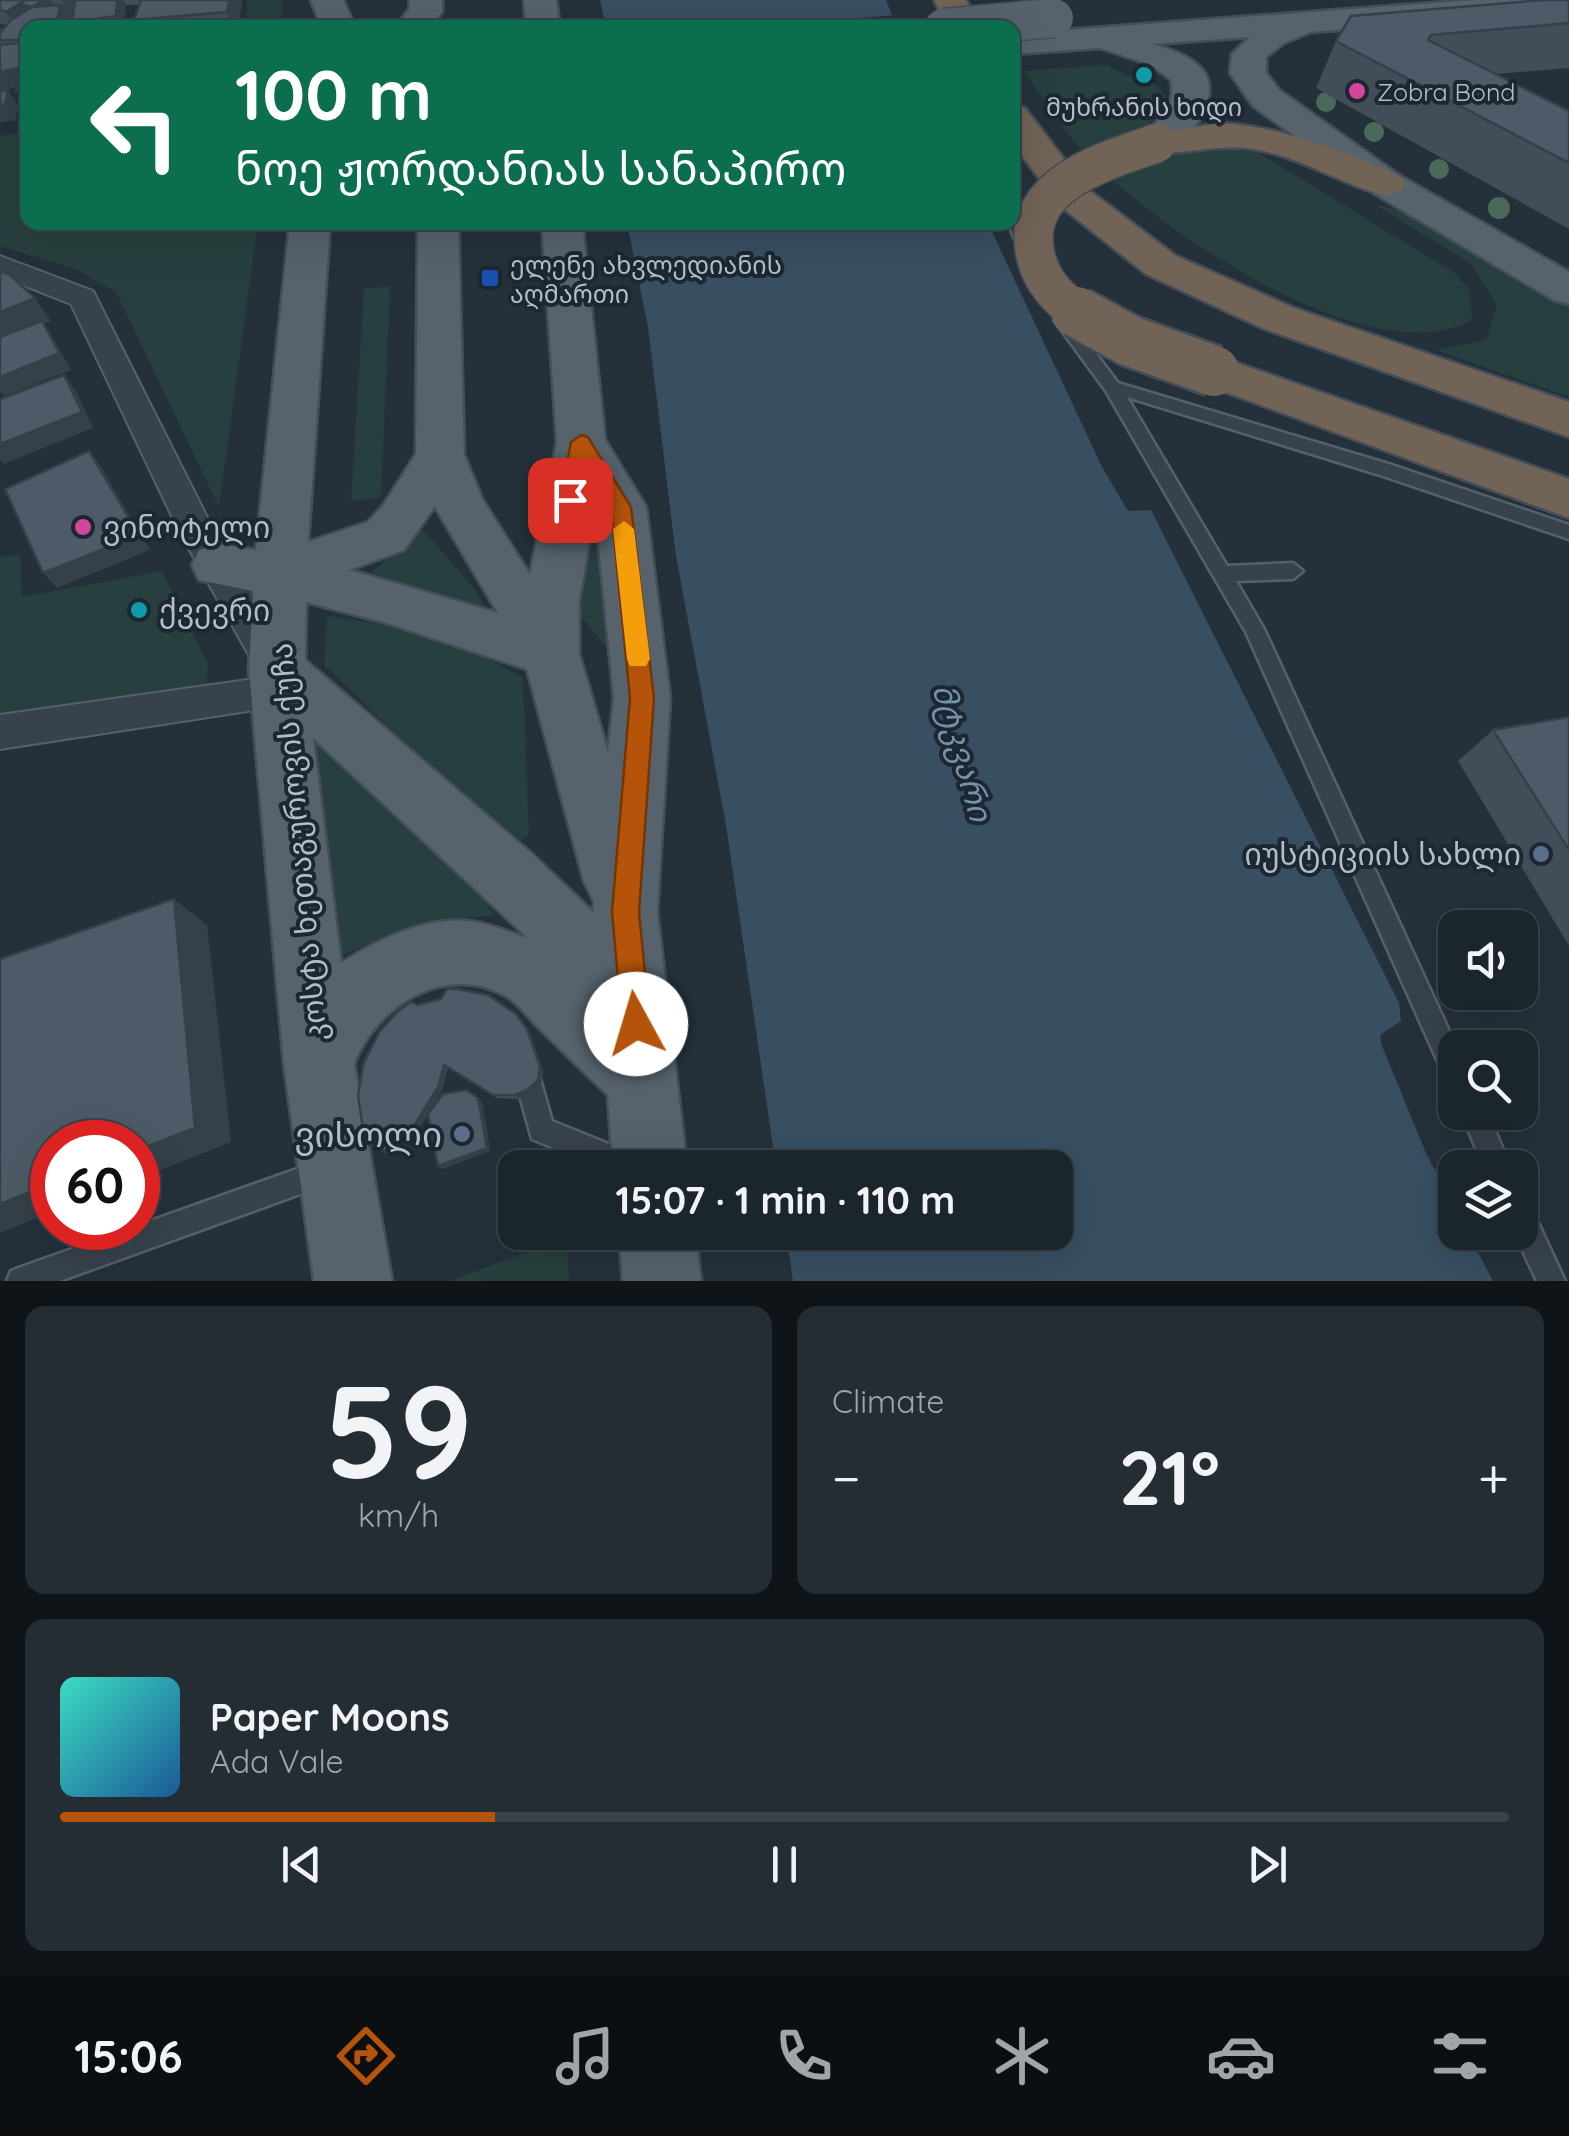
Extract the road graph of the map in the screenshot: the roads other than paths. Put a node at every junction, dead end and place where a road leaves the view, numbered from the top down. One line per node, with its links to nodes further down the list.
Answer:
1 (1244, 0): 5 (main road)
2 (1333, 0): 4 (main road)
3 (1569, 3): 4 (main road)
4 (1376, 18): 7 (main road)
5 (1083, 23): 6 (main road, bridge); 7 (main road); 8 (main road); 10 (main road)
6 (1020, 25)
7 (1298, 25): 12 (main road)
8 (1020, 42)
9 (1020, 128): 20 (highway)
10 (1158, 143): 12 (highway); 24 (highway, bridge)
11 (1020, 175): 23 (highway)
12 (1386, 184): 18 (main road)
13 (309, 230): 25 (main road, კოსტა ხეთაგუროვის ქუჩა)
14 (438, 230): 22 (main road)
15 (563, 230): 21 (main road)
16 (1019, 230): 19 (lane)
17 (0, 266): 29 (street)
18 (1569, 290)
19 (1112, 387): 27 (lane); 32 (lane)
20 (1569, 420)
21 (581, 442): 26 (main road); 33 (main road); 36 (main road)
22 (440, 455): 26 (main road); 28 (main road)
23 (1569, 461)
24 (1569, 499)
25 (286, 501): 28 (main road); 31 (main road, კოსტა ხეთაგუროვის ქუჩა)
26 (459, 504): 33 (main road)
27 (1569, 532)
28 (361, 546): 31 (main road)
29 (218, 565): 31 (main road); 34 (street)
30 (1293, 571): 32 (lane)
31 (280, 573): 33 (main road); 34 (main road, კოსტა ხეთაგუროვის ქუჩა)
32 (1219, 574): 38 (lane)
33 (551, 654): 36 (main road)
34 (278, 681): 35 (street); 37 (main road); 40 (main road, კოსტა ხეთაგუროვის ქუჩა)
35 (0, 732)
36 (626, 912): 37 (main road)
37 (633, 997): 41 (main road)
38 (1438, 1034)
39 (496, 1049): 42 (lane)
40 (320, 1064): 41 (main road); 44 (main road, კოსტა ხეთაგუროვის ქუჩა)
41 (642, 1080): 43 (main road)
42 (590, 1150)
43 (648, 1150)
44 (346, 1154): 47 (lane); 48 (main road, კოსტა ხეთაგუროვის ქუჩა)
45 (659, 1250): 49 (main road)
46 (1536, 1250): 50 (lane)
47 (21, 1281)
48 (353, 1281)
49 (662, 1281)
50 (1551, 1281)

